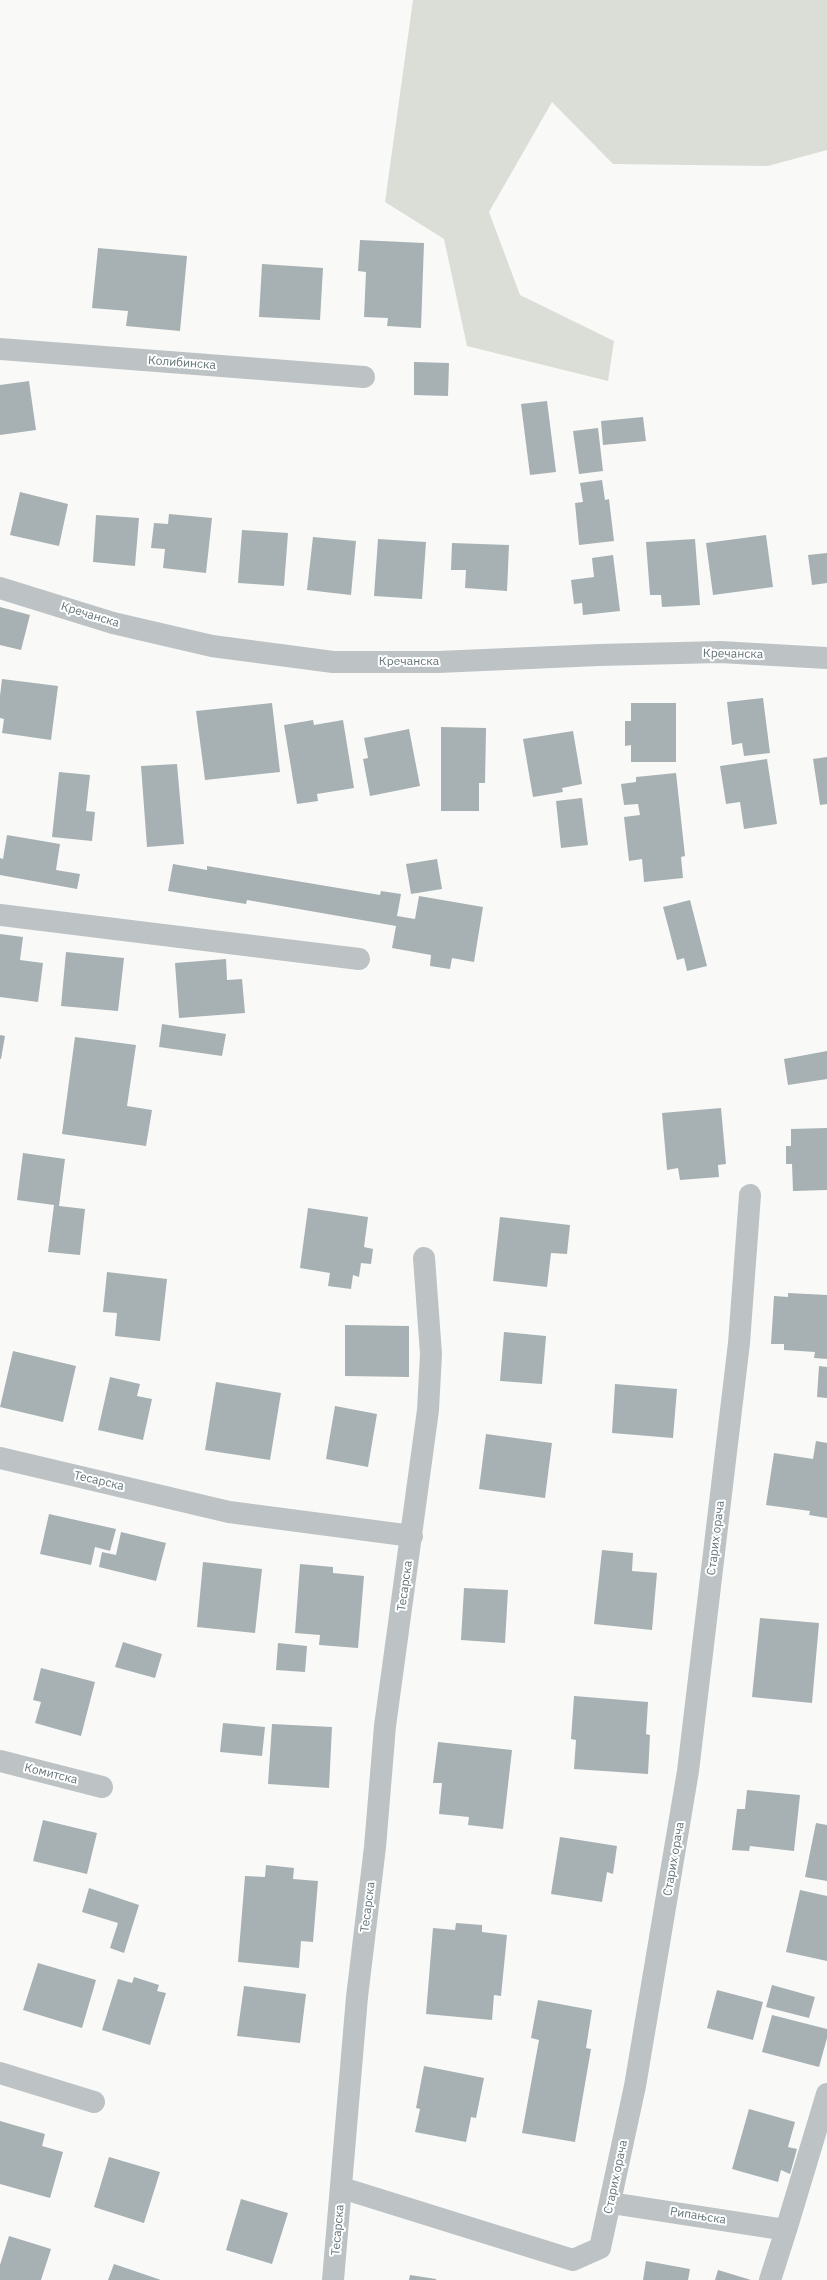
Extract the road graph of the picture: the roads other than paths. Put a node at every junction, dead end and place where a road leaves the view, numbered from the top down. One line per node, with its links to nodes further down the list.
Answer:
1 (0, 349): 2 (street, Колибинска)
2 (364, 377)
3 (0, 588): 4 (street, Кречанска)
4 (827, 658)
5 (0, 916): 6 (street)
6 (359, 959)
7 (750, 1195): 17 (street, Старих орача)
8 (424, 1258): 10 (street, Тесарска)
9 (0, 1458): 10 (street, Тесарска)
10 (412, 1536): 16 (street, Тесарска)
11 (0, 1761): 12 (street, Комитска)
12 (102, 1787)
13 (0, 2073): 15 (street)
14 (827, 2094): 18 (street)
15 (94, 2102)
16 (342, 2188): 17 (street, Старих орача); 19 (street, Тесарска)
17 (611, 2203): 18 (street, Рипањска)
18 (786, 2230): 20 (street)
19 (333, 2280)
20 (770, 2280)

